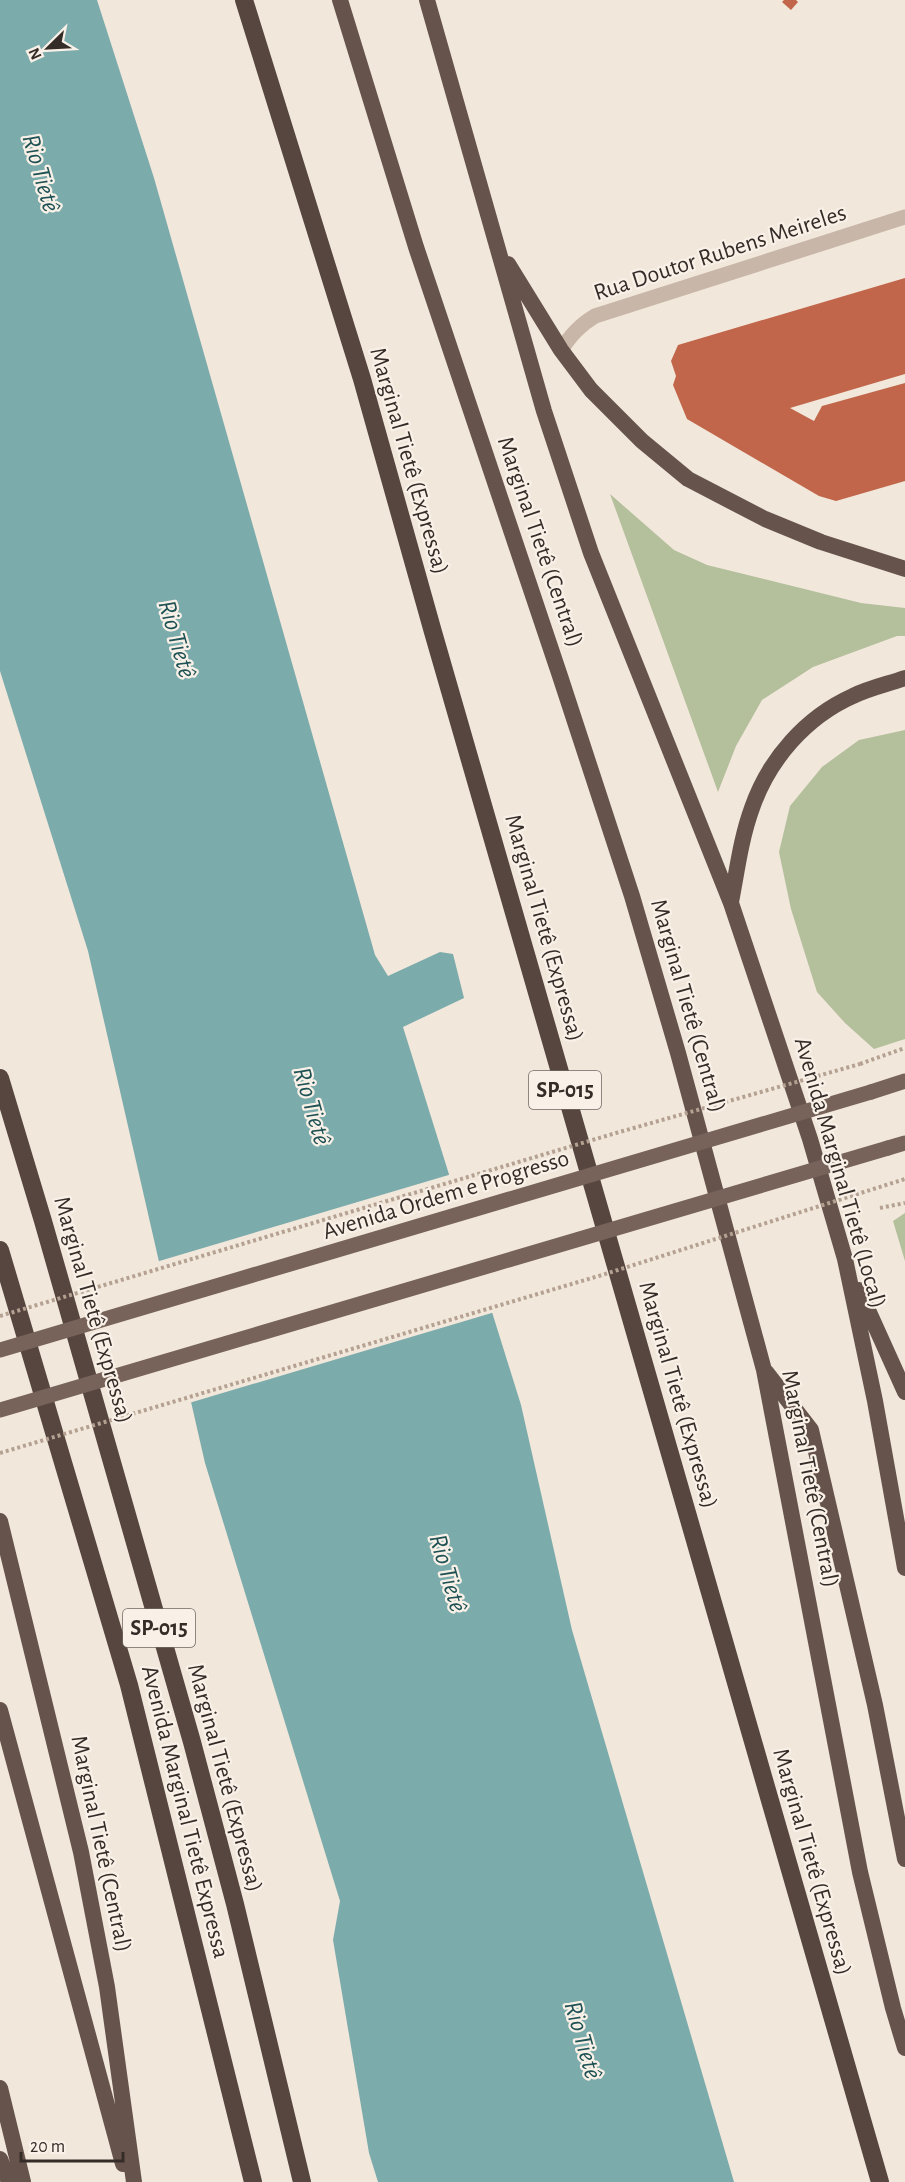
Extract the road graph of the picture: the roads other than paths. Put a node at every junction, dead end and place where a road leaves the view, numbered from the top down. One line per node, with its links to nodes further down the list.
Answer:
1 (244, 0): 32 (highway, Marginal Tietê (Expressa) / SP-015)
2 (340, 0): 16 (highway, Marginal Tietê (Central))
3 (427, 0): 5 (highway, Avenida Marginal Tietê (Local))
4 (905, 217): 6 (street, Rua Doutor Rubens Meireles)
5 (496, 242): 6 (highway); 9 (highway, Avenida Marginal Tietê (Local))
6 (561, 350): 7 (highway)
7 (905, 569)
8 (905, 678): 9 (highway)
9 (731, 903): 14 (highway, Avenida Marginal Tietê (Local))
10 (0, 1078): 31 (highway, Marginal Tietê (Expressa) / SP-015)
11 (905, 1081): 15 (main road, Avenida Ordem e Progresso, bridge)
12 (905, 1143): 18 (main road, bridge)
13 (0, 1250): 30 (highway, Avenida Marginal Tietê Expressa / SP-015)
14 (845, 1259): 17 (highway); 20 (highway, Avenida Marginal Tietê (Local))
15 (0, 1350)
16 (764, 1370): 22 (highway); 23 (highway, Marginal Tietê (Central))
17 (905, 1392)
18 (0, 1410)
19 (0, 1521): 29 (highway, Marginal Tietê (Central))
20 (905, 1568)
21 (0, 1710): 28 (highway)
22 (905, 1859)
23 (905, 2049)
24 (0, 2088): 27 (highway)
25 (0, 2159): 26 (highway)
26 (9, 2182)
27 (23, 2182)
28 (128, 2182)
29 (134, 2182)
30 (253, 2182)
31 (302, 2182)
32 (880, 2182)

